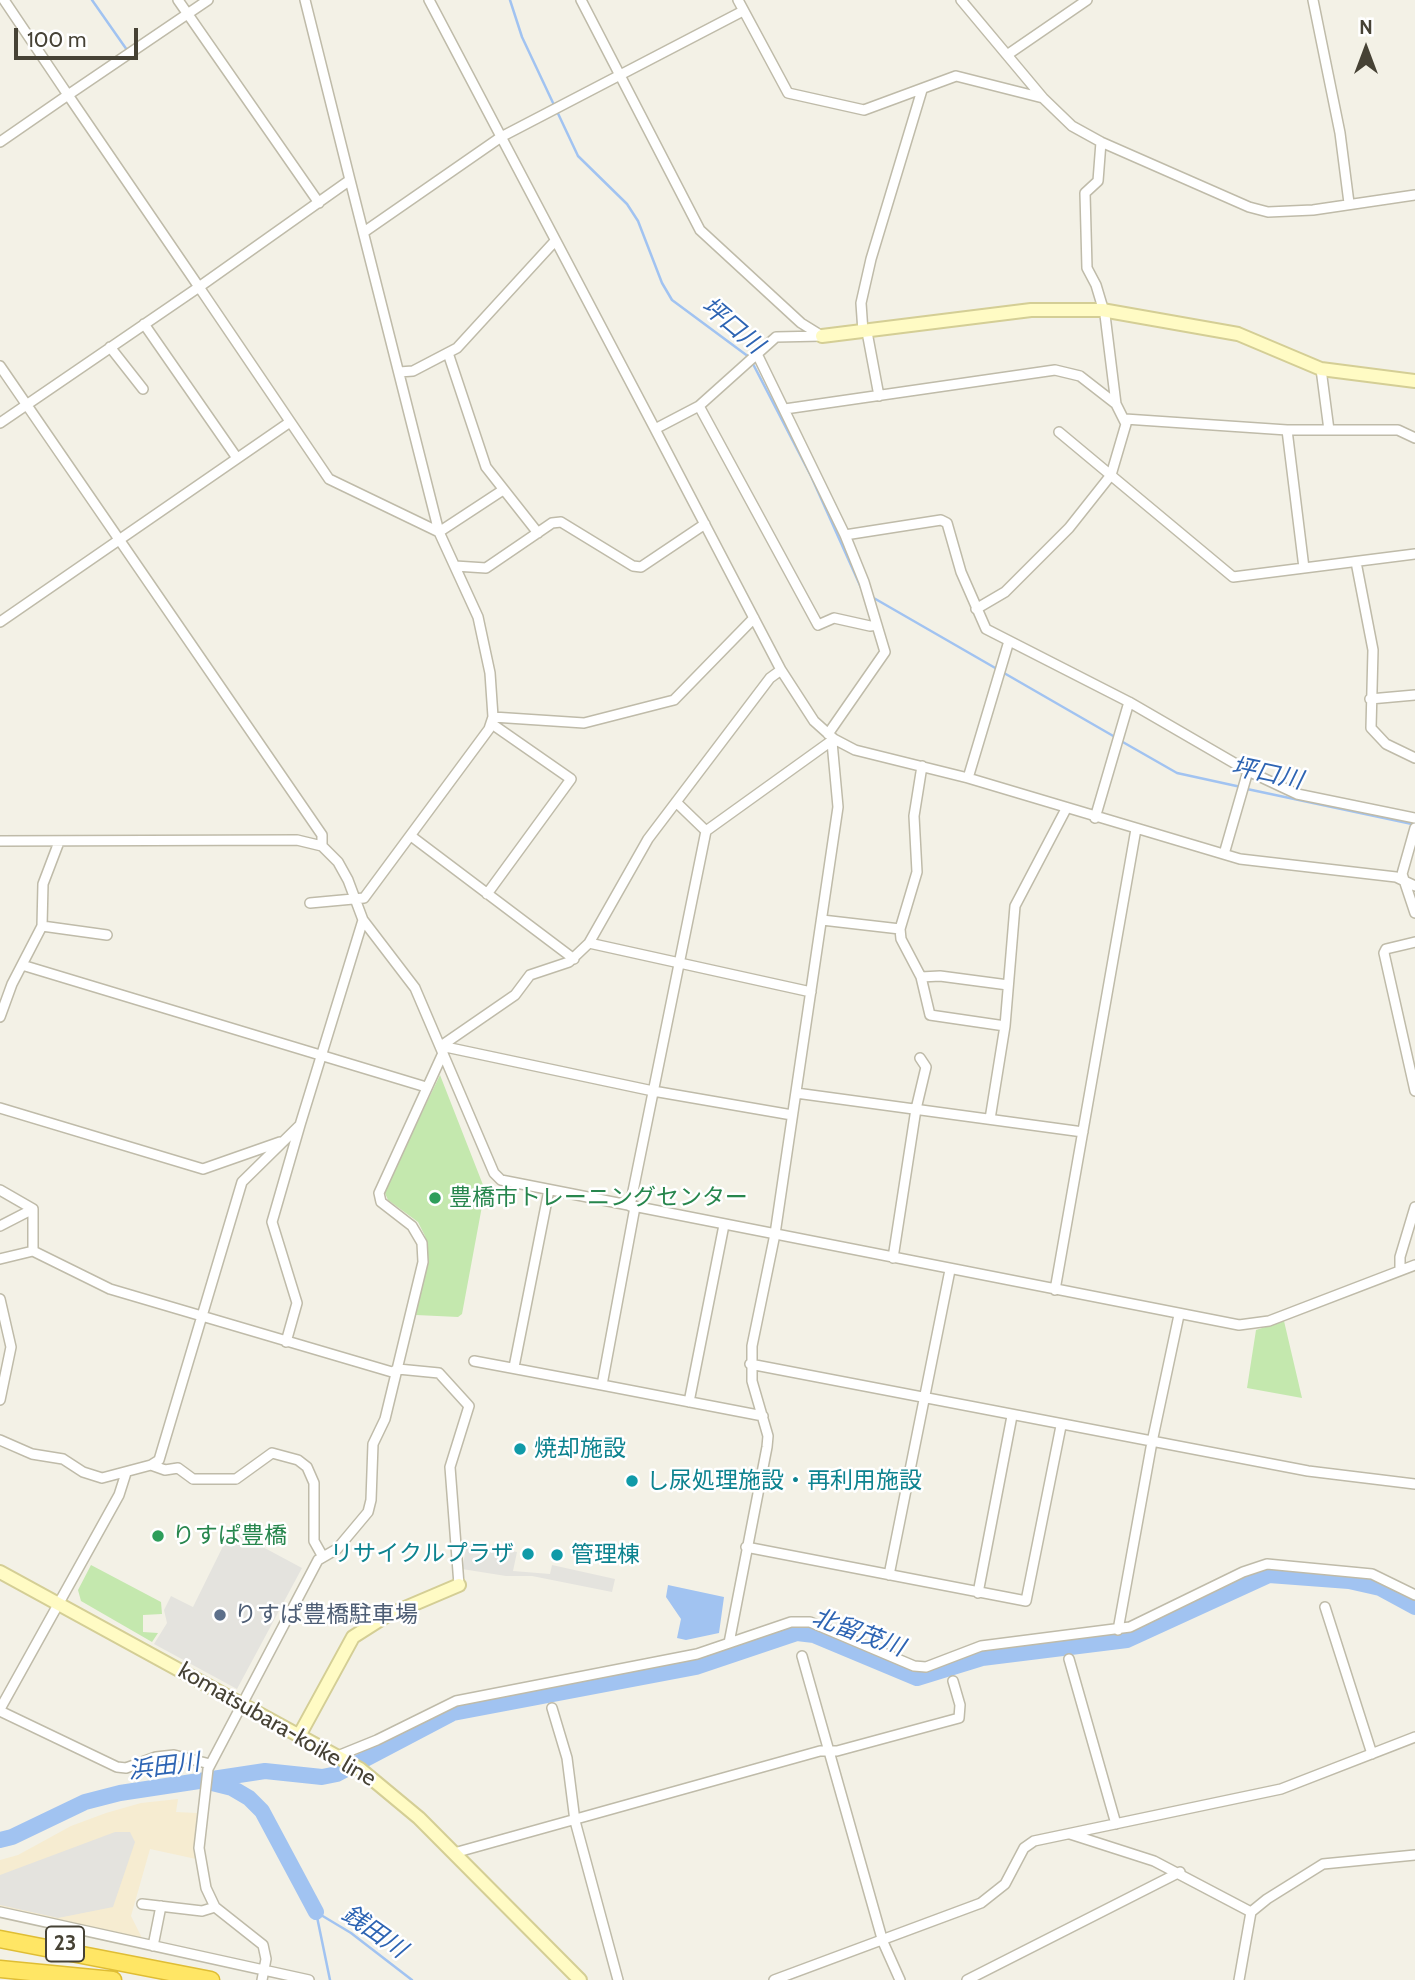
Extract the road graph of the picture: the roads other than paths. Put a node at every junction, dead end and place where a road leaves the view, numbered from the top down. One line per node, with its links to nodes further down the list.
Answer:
1 (4, 0): 16 (street)
2 (178, 0): 12 (street)
3 (208, 0): 12 (street)
4 (305, 0): 21 (street)
5 (429, 0): 18 (street)
6 (581, 0): 14 (street)
7 (738, 0): 11 (street)
8 (961, 0): 13 (street)
9 (1087, 0): 13 (street)
10 (1313, 0): 23 (street)
11 (743, 11): 14 (street); 15 (street)
12 (187, 14): 16 (street); 24 (street)
13 (1007, 55): 17 (street)
14 (622, 76): 18 (street); 31 (street)
15 (922, 90): 17 (street); 30 (street)
16 (68, 95): 19 (street); 27 (street)
17 (1043, 98): 20 (street)
18 (501, 137): 25 (street); 26 (street)
19 (0, 142)
20 (1101, 142): 23 (street); 28 (street)
21 (350, 180): 24 (street); 25 (street)
22 (1415, 195): 23 (street)
23 (1349, 203)
24 (319, 204): 27 (street)
25 (364, 232): 37 (street)
26 (555, 241): 33 (street); 48 (street)
27 (200, 287): 29 (street); 46 (street)
28 (1102, 310): 30 (street); 36 (street); 41 (street)
29 (144, 324): 32 (street); 53 (street)
30 (865, 332): 31 (street); 40 (street)
31 (822, 336): 34 (street)
32 (110, 347): 39 (street); 42 (street)
33 (448, 353): 37 (street); 55 (street)
34 (754, 359): 43 (street); 44 (street)
35 (0, 366): 42 (street)
36 (1321, 369): 38 (street); 50 (street)
37 (399, 372): 57 (street)
38 (1415, 380)
39 (143, 389)
40 (879, 396): 41 (street); 44 (street)
41 (1116, 404): 45 (street)
42 (26, 405): 47 (street); 60 (street)
43 (699, 406): 48 (street); 68 (street)
44 (785, 409): 59 (street)
45 (1125, 419): 49 (street); 54 (street)
46 (290, 422): 53 (street); 57 (street)
47 (0, 423)
48 (655, 429): 56 (street)
49 (1287, 430): 50 (street); 64 (street)
50 (1329, 430): 52 (street)
51 (1059, 432): 54 (street)
52 (1415, 438)
53 (237, 458): 60 (street)
54 (1111, 475): 64 (street); 65 (street)
55 (503, 489): 57 (street); 58 (street)
56 (705, 524): 58 (street); 66 (street)
57 (439, 532): 63 (street)
58 (538, 533): 63 (street)
59 (845, 535): 65 (street); 68 (street)
60 (120, 540): 67 (street); 90 (street)
61 (1415, 554): 62 (street)
62 (1356, 562): 64 (street); 72 (street)
63 (455, 565): 74 (street)
64 (1304, 568)
65 (976, 609): 69 (street)
66 (754, 618): 70 (street); 74 (street)
67 (0, 622)
68 (877, 625): 75 (street)
69 (1009, 641): 73 (street); 79 (street)
70 (781, 670): 75 (street); 80 (street)
71 (1415, 696): 72 (street)
72 (1370, 699): 76 (street)
73 (1129, 702): 78 (street); 82 (street)
74 (493, 720): 87 (street); 94 (street)
75 (831, 738): 77 (street); 86 (street); 99 (street)
76 (1415, 758)
77 (922, 766): 79 (street); 101 (street)
78 (1248, 771): 83 (street); 91 (street)
79 (968, 778): 81 (street)
80 (676, 802): 86 (street); 104 (street)
81 (1066, 809): 82 (street); 109 (street)
82 (1095, 818): 85 (street)
83 (1415, 818)
84 (1415, 828): 92 (street)
85 (1136, 829): 91 (street); 125 (street)
86 (706, 831): 106 (street)
87 (411, 836): 94 (street); 95 (street)
88 (0, 841): 89 (street)
89 (59, 842): 90 (street); 100 (street)
90 (322, 846): 95 (street)
91 (1224, 854): 92 (street)
92 (1403, 880): 93 (street); 97 (street)
93 (1415, 886)
94 (487, 894): 105 (street)
95 (356, 900): 96 (street); 98 (street)
96 (310, 903)
97 (1415, 913)
98 (363, 920): 113 (street); 114 (street)
99 (822, 920): 101 (street); 110 (street)
100 (42, 926): 102 (street); 107 (street)
101 (900, 929): 108 (street)
102 (107, 935)
103 (1415, 942): 118 (street)
104 (589, 943): 105 (street); 106 (street)
105 (574, 959): 113 (street)
106 (679, 963): 110 (street); 117 (street)
107 (22, 965): 111 (street); 114 (street)
108 (921, 977): 109 (street); 112 (street)
109 (1008, 985): 112 (street)
110 (811, 992): 119 (street)
111 (0, 1017)
112 (1005, 1026): 123 (street)
113 (442, 1050): 116 (street); 117 (street); 128 (street)
114 (321, 1056): 116 (street); 124 (street)
115 (920, 1058): 121 (street)
116 (426, 1087): 149 (street)
117 (653, 1091): 122 (street); 129 (street)
118 (1415, 1091)
119 (796, 1093): 121 (street); 122 (street)
120 (0, 1108): 126 (street)
121 (916, 1109): 123 (street); 136 (street)
122 (792, 1115): 134 (street)
123 (990, 1119): 125 (street)
124 (300, 1125): 126 (street); 145 (street)
125 (1083, 1132): 141 (street)
126 (280, 1142): 144 (street)
127 (0, 1190): 131 (street)
128 (549, 1190): 129 (street); 148 (street)
129 (632, 1207): 132 (street); 150 (street)
130 (1415, 1207): 140 (street)
131 (33, 1209): 133 (street); 135 (street)
132 (724, 1224): 134 (street); 153 (street)
133 (0, 1226)
134 (775, 1234): 136 (street); 147 (street)
135 (33, 1251): 137 (street); 144 (street)
136 (893, 1258): 139 (street)
137 (0, 1259)
138 (1415, 1265): 140 (street)
139 (950, 1269): 141 (street); 151 (street)
140 (1401, 1270): 143 (street)
141 (1055, 1290): 143 (street)
142 (0, 1299): 152 (street)
143 (1179, 1315): 158 (street)
144 (201, 1316): 145 (street); 159 (street)
145 (285, 1342): 149 (street)
146 (474, 1361): 148 (street)
147 (750, 1364): 151 (street); 154 (street)
148 (514, 1367): 150 (street)
149 (398, 1369): 163 (street); 166 (street)
150 (602, 1385): 153 (street)
151 (925, 1398): 155 (street); 165 (street)
152 (0, 1400)
153 (689, 1402): 154 (street)
154 (763, 1416): 162 (street)
155 (1012, 1416): 156 (street); 167 (street)
156 (1061, 1426): 158 (street); 167 (street)
157 (0, 1440): 160 (street)
158 (1152, 1442): 161 (street); 171 (street)
159 (150, 1465): 160 (street); 163 (street)
160 (125, 1473): 169 (street)
161 (1415, 1484)
162 (746, 1548): 165 (street); 172 (street)
163 (323, 1557): 176 (street)
164 (0, 1572): 169 (street, komatsubara-koike line)
165 (889, 1576): 167 (street)
166 (459, 1585): 179 (street)
167 (978, 1593)
168 (1415, 1595): 171 (street)
169 (61, 1604): 176 (street, komatsubara-koike line); 178 (street)
170 (1325, 1607): 182 (street)
171 (1118, 1630): 172 (street)
172 (729, 1643): 183 (street)
173 (802, 1656): 181 (street)
174 (1069, 1659): 186 (street)
175 (953, 1681): 181 (street)
176 (242, 1703): 179 (street, komatsubara-koike line); 184 (street)
177 (552, 1709): 185 (street)
178 (0, 1710): 184 (street)
179 (300, 1734): 183 (street, komatsubara-koike line)
180 (1415, 1737): 182 (street)
181 (829, 1751): 185 (street); 198 (street)
182 (1372, 1754): 186 (street)
183 (342, 1757): 188 (street, komatsubara-koike line)
184 (209, 1767): 193 (street)
185 (575, 1821): 188 (street); 209 (street)
186 (1116, 1824): 187 (street)
187 (1069, 1833): 190 (street); 198 (street)
188 (454, 1853): 208 (street, komatsubara-koike line)
189 (1415, 1856): 195 (street)
190 (1180, 1872): 195 (street); 212 (street)
191 (142, 1904): 192 (street)
192 (161, 1906): 193 (street); 199 (street)
193 (215, 1907): 204 (street)
194 (0, 1912): 199 (street)
195 (1251, 1912): 213 (street)
196 (0, 1929): 202 (highway, 23)
197 (0, 1939): 201 (highway, 23)
198 (883, 1941): 210 (street); 211 (street)
199 (152, 1945): 204 (street)
200 (0, 1947): 201 (highway, 23)
201 (103, 1960): 202 (highway, 23)
202 (128, 1964): 206 (highway, 23)
203 (0, 1969): 205 (highway, 23)
204 (263, 1975): 207 (street)
205 (113, 1980)
206 (211, 1980)
207 (309, 1980)
208 (580, 1980)
209 (618, 1980)
210 (774, 1980)
211 (900, 1980)
212 (967, 1980)
213 (1239, 1980)

